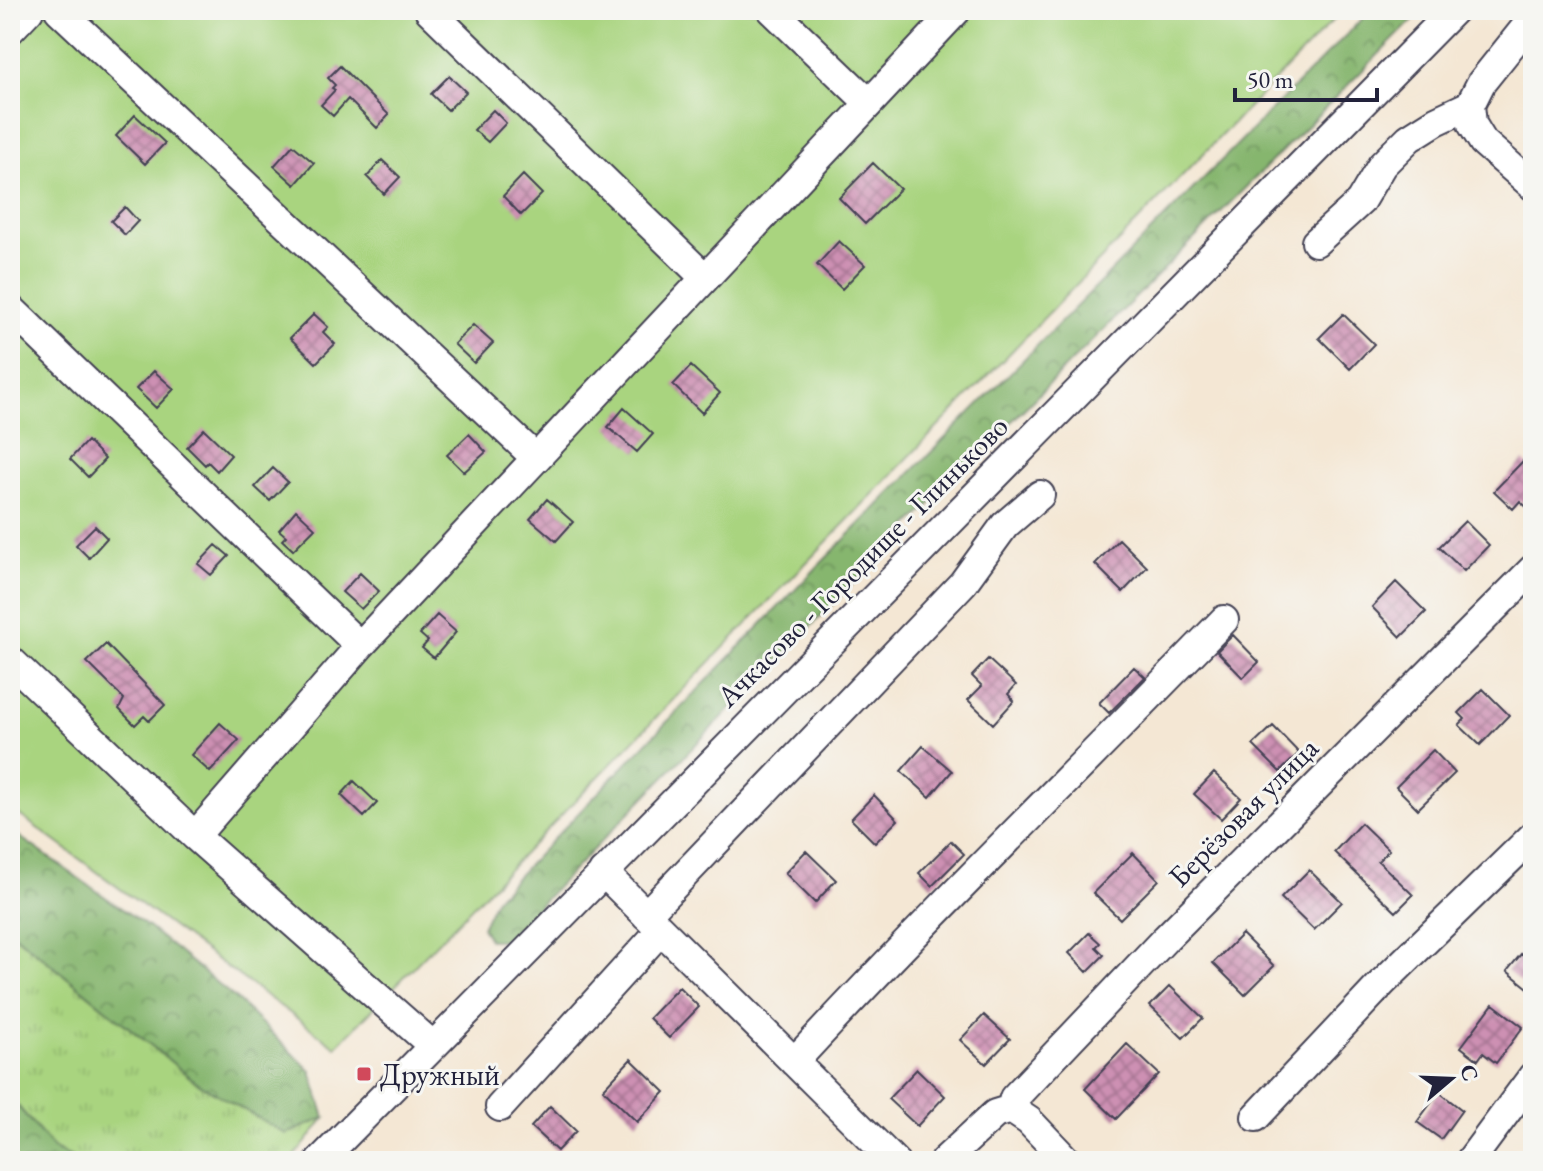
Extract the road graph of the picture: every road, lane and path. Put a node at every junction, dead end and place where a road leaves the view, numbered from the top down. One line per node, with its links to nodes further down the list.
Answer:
1 (29, 10): 8 (street)
2 (59, 10): 15 (street)
3 (429, 10): 13 (street)
4 (772, 10): 9 (street)
5 (957, 10): 9 (street)
6 (1442, 14): 23 (street, Ачкасово - Городище - Глиньково)
7 (1533, 18): 10 (street)
8 (10, 30)
9 (869, 103): 13 (street)
10 (1470, 105): 11 (street); 12 (street)
11 (1533, 186)
12 (1316, 242)
13 (705, 278): 15 (street)
14 (10, 308): 19 (street)
15 (536, 458): 19 (street)
16 (1040, 495): 24 (street)
17 (1533, 569): 29 (street, Берёзовая улица)
18 (1224, 620): 26 (street)
19 (360, 646): 21 (street)
20 (10, 660): 21 (street)
21 (195, 836): 25 (street)
22 (1533, 836): 30 (street)
23 (603, 872): 24 (street); 25 (street, Ачкасово - Городище - Глиньково)
24 (653, 922): 26 (street); 28 (street)
25 (432, 1045): 31 (street, Ачкасово - Городище - Глиньково)
26 (794, 1062): 32 (street)
27 (1533, 1076): 35 (street)
28 (500, 1107)
29 (1011, 1109): 33 (street); 34 (street)
30 (1256, 1117)
31 (320, 1161)
32 (894, 1161)
33 (944, 1161)
34 (1067, 1161)
35 (1470, 1161)

